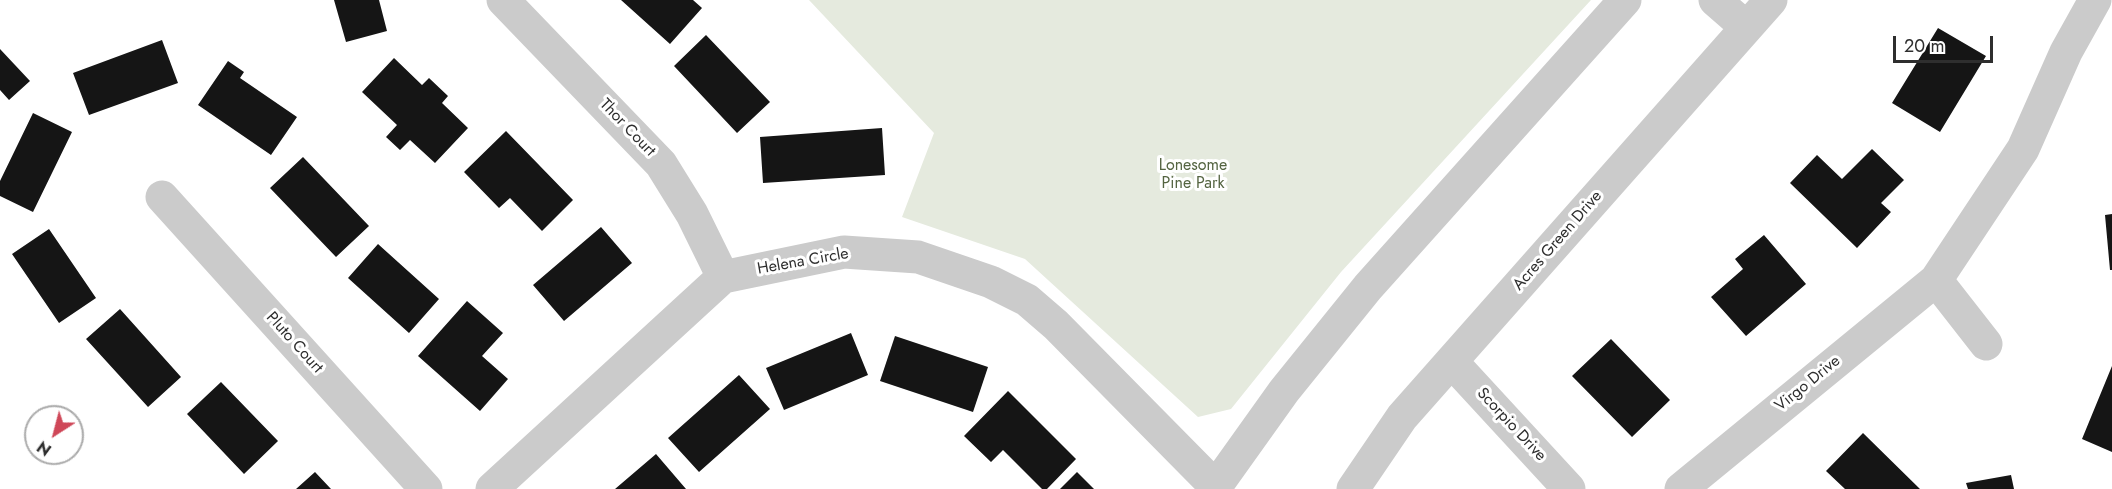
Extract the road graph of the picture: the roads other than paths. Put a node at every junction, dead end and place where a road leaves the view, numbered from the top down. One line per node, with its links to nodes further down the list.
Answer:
1 (503, 0): 8 (street, Thor Court)
2 (1625, 0): 12 (street)
3 (1714, 0): 6 (street)
4 (1771, 0): 6 (street, Acres Green Drive)
5 (2095, 0): 9 (street, Virgo Drive)
6 (1746, 27): 11 (street, Acres Green Drive)
7 (162, 197): 13 (street, Pluto Court)
8 (723, 277): 12 (street, Helena Circle); 14 (street)
9 (1936, 280): 10 (street); 17 (street, Virgo Drive)
10 (1986, 344)
11 (1452, 362): 15 (street, Acres Green Drive); 16 (street, Scorpio Drive)
12 (1216, 488)
13 (426, 489)
14 (492, 489)
15 (1353, 489)
16 (1569, 489)
17 (1681, 489)

